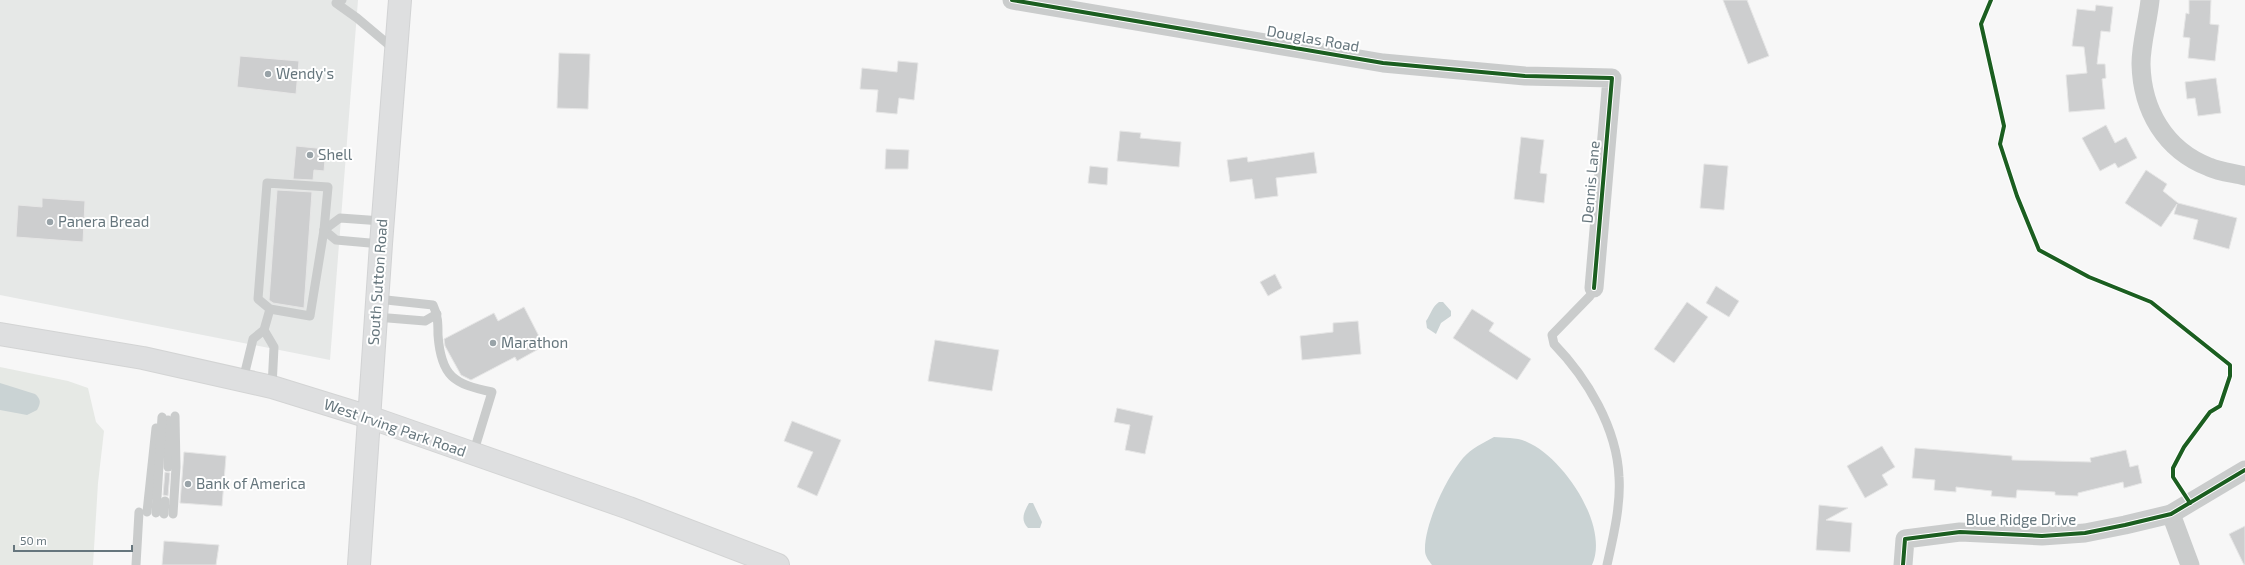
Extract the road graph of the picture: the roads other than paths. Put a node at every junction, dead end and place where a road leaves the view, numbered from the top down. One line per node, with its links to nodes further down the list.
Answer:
1 (342, 0): 5 (lane)
2 (400, 0): 5 (main road, South Sutton Road)
3 (1012, 0): 6 (street, Douglas Road)
4 (2150, 0): 7 (street)
5 (396, 51): 8 (main road, South Sutton Road)
6 (1612, 78): 11 (street, Dennis Lane)
7 (2245, 176)
8 (382, 222): 9 (lane); 10 (main road, South Sutton Road)
9 (324, 230): 10 (lane); 13 (lane); 13 (lane)
10 (380, 244): 12 (main road, South Sutton Road)
11 (1594, 288): 30 (lane)
12 (377, 308): 14 (lane); 14 (lane); 20 (main road, South Sutton Road)
13 (270, 309): 15 (lane)
14 (437, 314): 21 (lane)
15 (264, 330): 17 (lane); 18 (lane)
16 (0, 334): 17 (main road, West Irving Park Road)
17 (242, 381): 18 (main road, West Irving Park Road)
18 (272, 387): 20 (main road, West Irving Park Road)
19 (166, 417): 22 (lane); 25 (lane); 25 (lane)
20 (369, 417): 21 (main road, West Irving Park Road); 28 (main road, South Sutton Road)
21 (473, 454): 29 (main road, West Irving Park Road)
22 (168, 467)
23 (2245, 470): 26 (street, Blue Ridge Drive)
24 (165, 501): 25 (lane)
25 (156, 513): 27 (lane)
26 (2171, 514): 31 (street, Blue Ridge Drive); 32 (street)
27 (136, 565)
28 (359, 565)
29 (778, 565)
30 (1607, 565)
31 (1904, 565)
32 (2190, 565)

